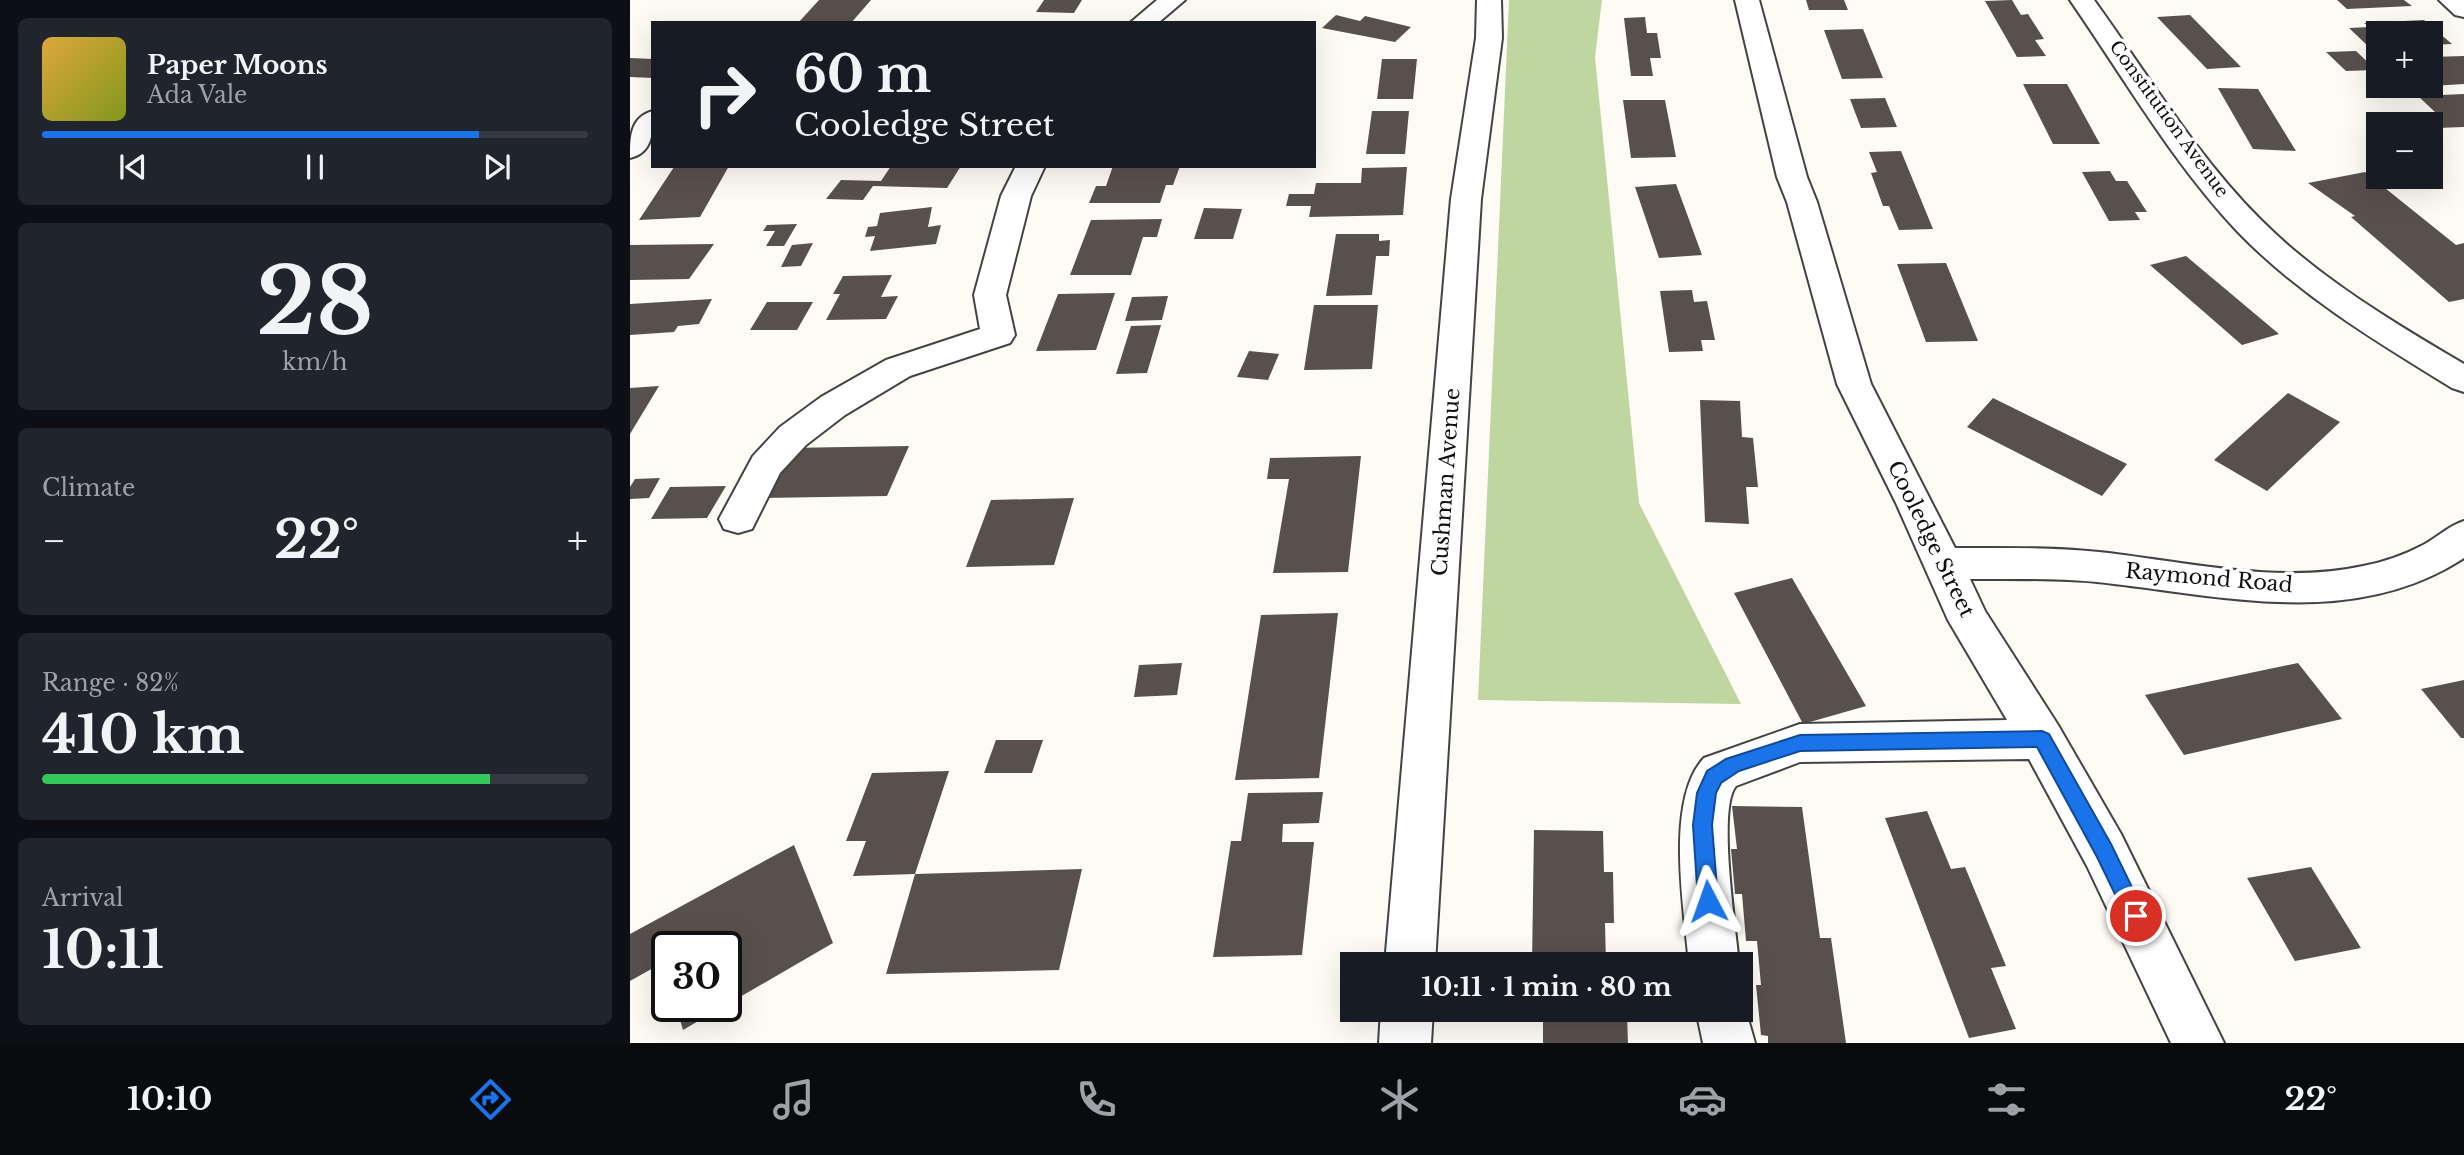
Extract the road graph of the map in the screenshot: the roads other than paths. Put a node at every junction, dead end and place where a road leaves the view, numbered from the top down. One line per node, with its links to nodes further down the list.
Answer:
1 (1173, 0): 7 (street)
2 (1489, 0): 16 (street, Cushman Avenue)
3 (1748, 0): 14 (street, Cooledge Street)
4 (2082, 0): 11 (street, Constitution Avenue)
5 (2451, 0): 6 (street)
6 (2464, 10)
7 (1145, 21)
8 (645, 119): 9 (street)
9 (630, 150)
10 (1030, 168): 12 (street)
11 (2464, 380)
12 (738, 519)
13 (2464, 536): 14 (street, Raymond Road)
14 (1943, 562): 15 (street, Cooledge Street)
15 (2042, 739): 17 (street); 22 (street, Cooledge Street)
16 (1411, 952)
17 (1713, 952)
18 (1406, 1022): 20 (street)
19 (1725, 1022): 21 (street)
20 (1405, 1043)
21 (1729, 1043)
22 (2198, 1043)

